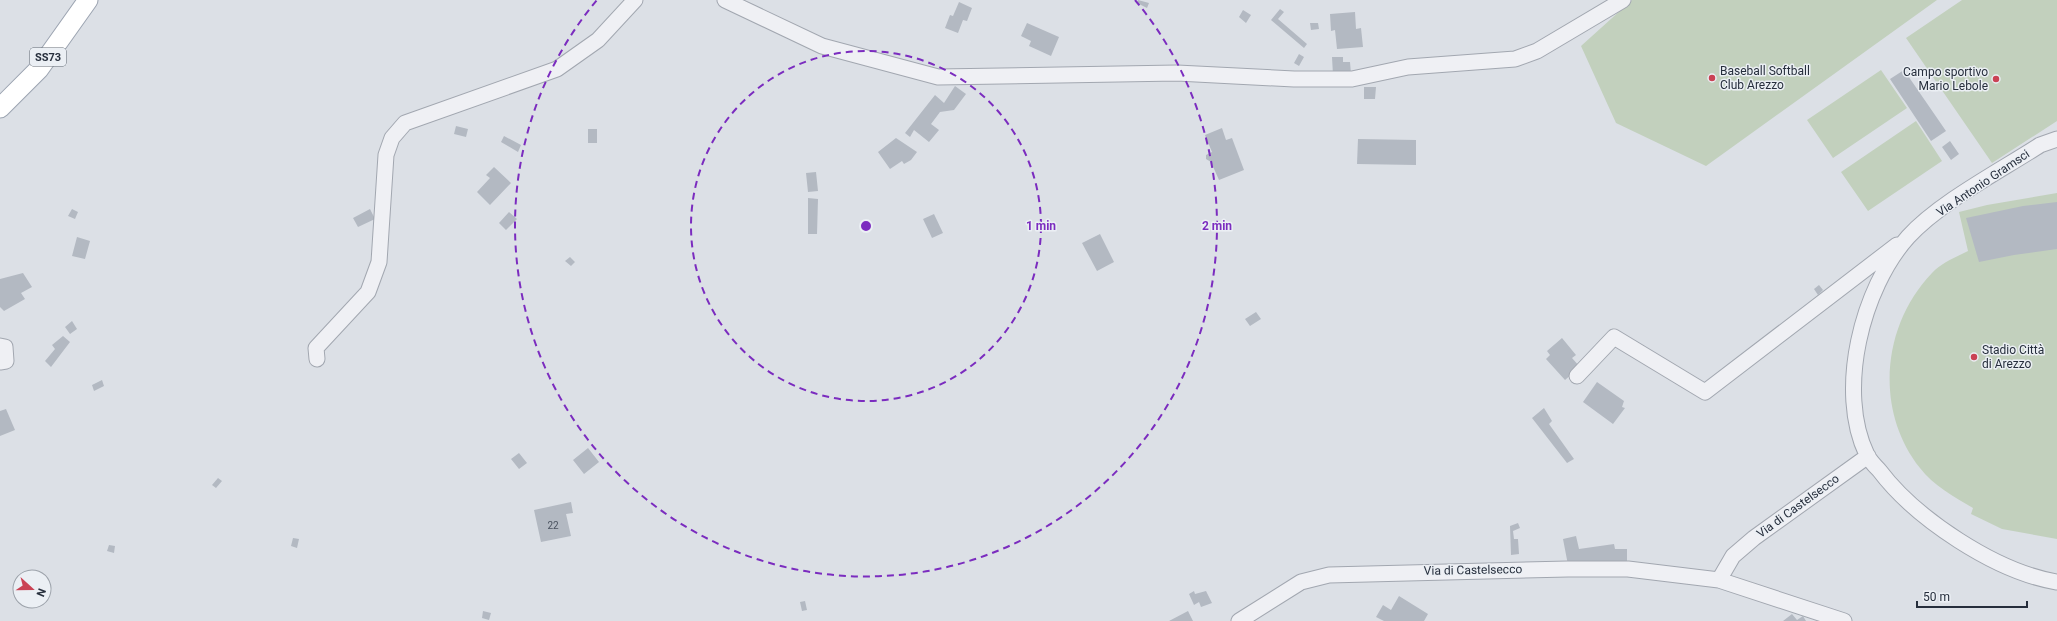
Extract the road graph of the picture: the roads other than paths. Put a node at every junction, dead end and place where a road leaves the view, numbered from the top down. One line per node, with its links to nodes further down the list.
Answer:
1 (88, 0): 5 (main road, SS73)
2 (635, 0): 9 (street)
3 (725, 0): 4 (street)
4 (1623, 0)
5 (0, 108)
6 (2057, 139): 7 (street, Via Antonio Gramsci)
7 (1908, 237): 11 (street); 12 (street, Via Antonio Gramsci)
8 (0, 346): 10 (street)
9 (317, 359)
10 (0, 362)
11 (1577, 376)
12 (1868, 456): 13 (street, Via di Castelsecco); 14 (street, Via Antonio Gramsci)
13 (1719, 580): 15 (street, Via di Castelsecco); 16 (street, Via di Castelsecco)
14 (2057, 582)
15 (1239, 621)
16 (1844, 621)

